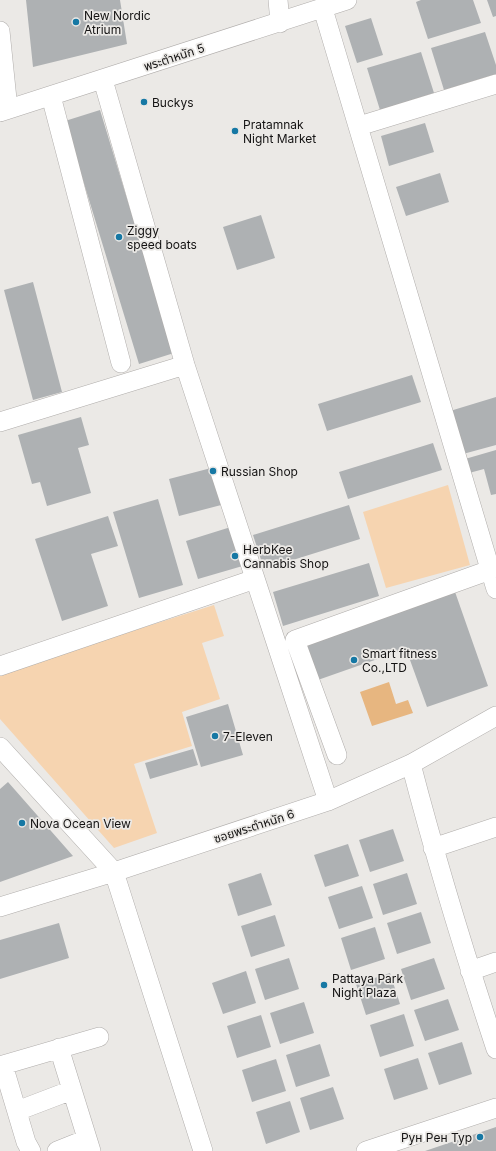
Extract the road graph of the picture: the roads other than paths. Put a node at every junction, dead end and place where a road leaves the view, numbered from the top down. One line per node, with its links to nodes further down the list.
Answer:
1 (278, 0): 4 (street)
2 (347, 0): 3 (street, พระตำหนัก 5)
3 (323, 8): 4 (street, พระตำหนัก 5); 10 (street)
4 (280, 23): 6 (street, พระตำหนัก 5)
5 (0, 31): 9 (street)
6 (103, 80): 8 (street, พระตำหนัก 5); 12 (street)
7 (496, 84): 10 (street)
8 (50, 96): 9 (street, พระตำหนัก 5); 11 (street)
9 (3, 110)
10 (359, 126): 14 (street)
11 (121, 363)
12 (185, 364): 13 (street); 15 (street)
13 (0, 422)
14 (490, 570): 16 (street); 20 (street)
15 (254, 579): 17 (street); 22 (street)
16 (496, 589)
17 (0, 666)
18 (496, 716): 21 (street, ซอยพระตำหนัก 6)
19 (0, 748): 25 (street)
20 (337, 755)
21 (410, 764): 22 (street, ซอยพระตำหนัก 6); 24 (street)
22 (328, 801): 25 (street, ซอยพระตำหนัก 6)
23 (496, 827): 24 (street)
24 (433, 848): 28 (street)
25 (114, 872): 26 (street, ซอยพระตำหนัก 6); 39 (street)
26 (0, 907)
27 (496, 962): 28 (street)
28 (470, 971): 31 (street)
29 (99, 1037): 30 (street)
30 (59, 1048): 32 (street); 33 (street)
31 (496, 1049)
32 (1, 1066): 35 (street)
33 (72, 1090): 35 (street); 36 (street)
34 (496, 1108): 40 (street)
35 (17, 1111): 37 (street)
36 (89, 1145): 38 (street)
37 (31, 1151)
38 (57, 1151)
39 (203, 1151)
40 (366, 1151)

